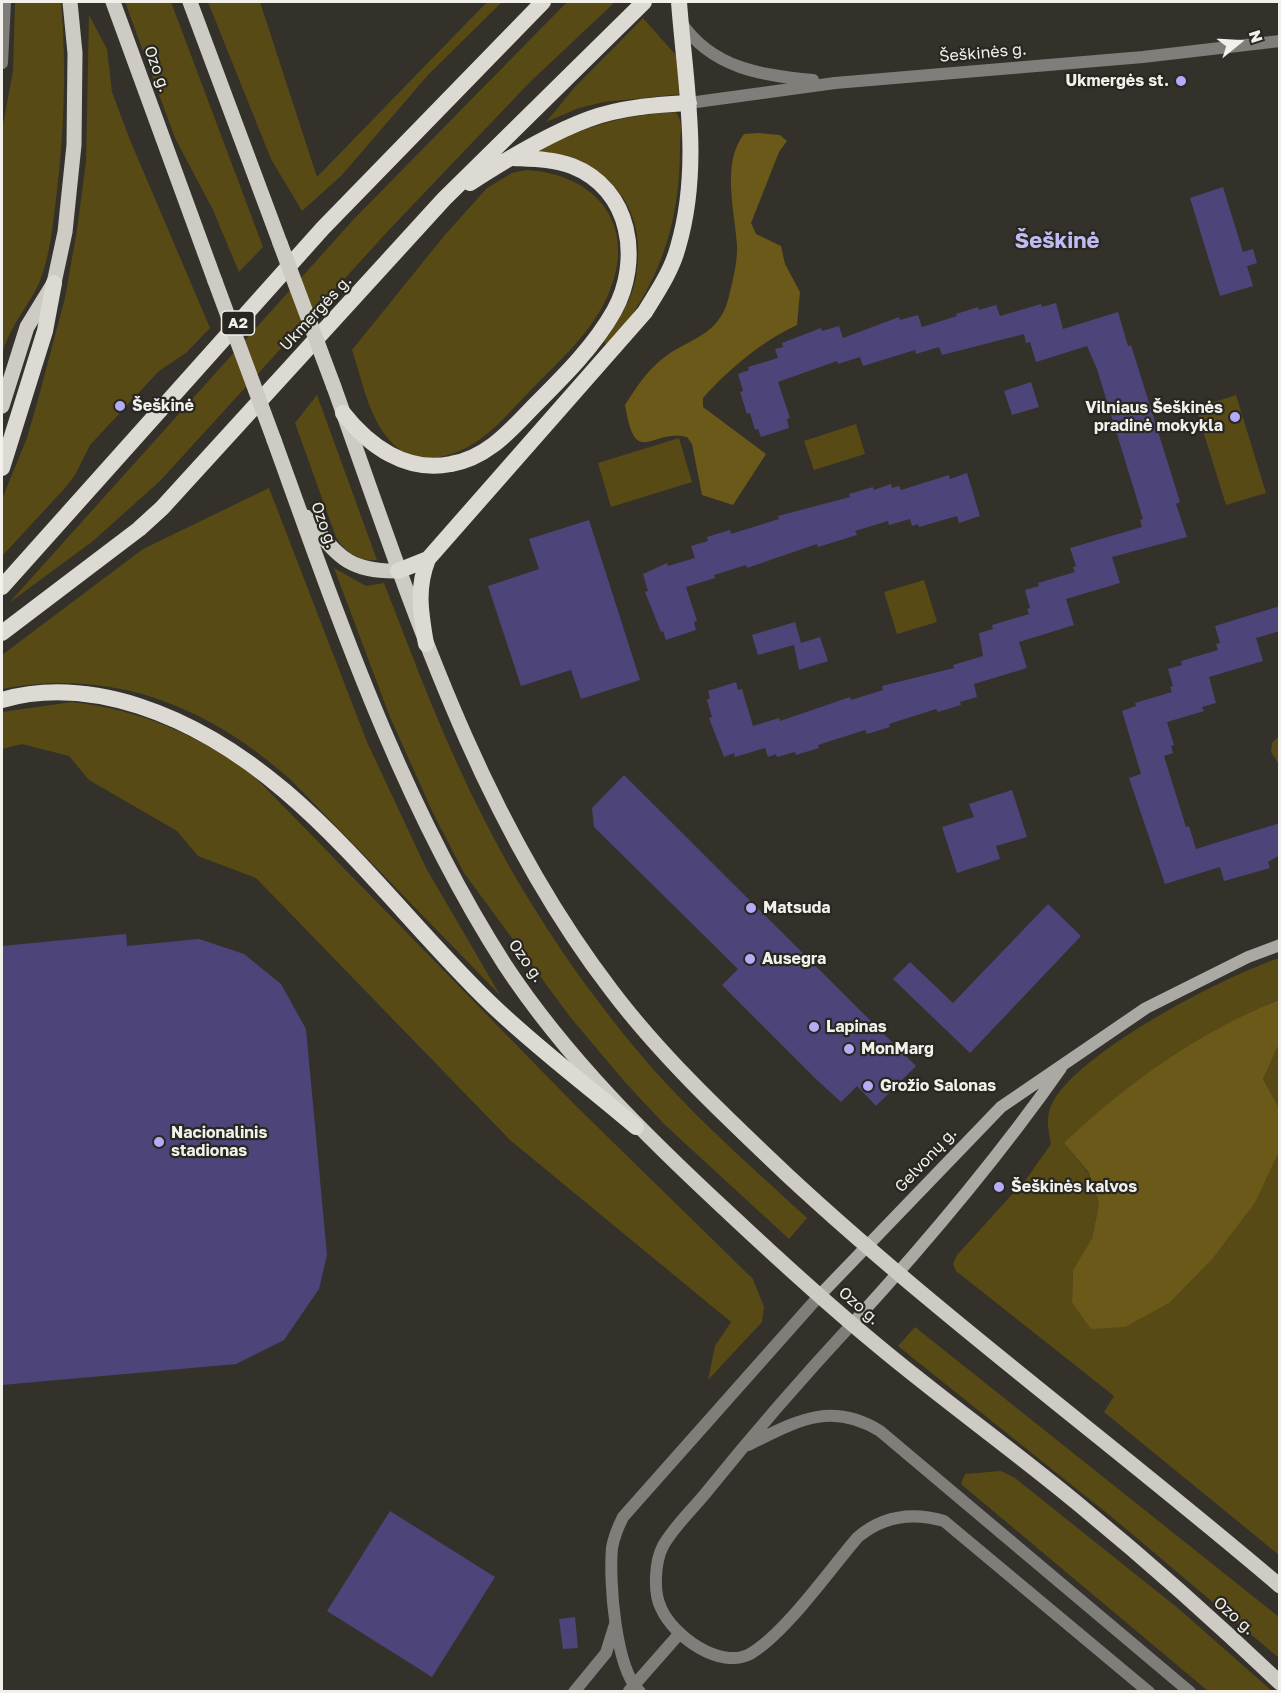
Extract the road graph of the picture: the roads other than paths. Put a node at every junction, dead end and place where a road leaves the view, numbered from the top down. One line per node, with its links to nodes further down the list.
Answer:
1 (5, 2): 10 (street)
2 (70, 2): 15 (main road)
3 (113, 2): 19 (main road, Ozo g., bridge)
4 (190, 2): 17 (main road, bridge)
5 (543, 2): 22 (highway, A2)
6 (644, 2): 14 (highway, Ukmergės g.)
7 (679, 2): 8 (highway)
8 (680, 21): 11 (street); 12 (highway)
9 (1280, 41): 11 (street, Šeškinės g.)
10 (2, 63)
11 (835, 83): 12 (street, Šeškinės g.)
12 (689, 103): 13 (highway); 20 (highway)
13 (513, 158): 14 (highway); 17 (highway)
14 (444, 199): 23 (highway, Ukmergės g.)
15 (54, 283): 16 (main road); 18 (highway)
16 (2, 406)
17 (343, 413): 21 (main road)
18 (2, 468)
19 (299, 508): 21 (main road); 28 (main road, Ozo g.)
20 (428, 559): 21 (highway); 24 (highway)
21 (398, 571): 24 (main road)
22 (2, 587)
23 (2, 633)
24 (426, 644): 29 (main road)
25 (2, 700): 28 (highway)
26 (1280, 945): 27 (main road, Gelvonų g.)
27 (1067, 1059): 29 (main road, Gelvonų g.); 30 (main road, Gelvonų g.)
28 (636, 1127): 31 (main road, Ozo g.)
29 (867, 1247): 30 (main road); 31 (main road, Gelvonų g.)
30 (898, 1274): 32 (main road, Gelvonų g.); 34 (main road)
31 (820, 1295): 32 (main road, Ozo g.); 35 (street)
32 (852, 1324): 33 (street); 37 (main road, Ozo g.)
33 (741, 1449): 36 (street); 41 (street)
34 (1280, 1586)
35 (615, 1623): 38 (street); 39 (street)
36 (680, 1633): 38 (street); 40 (street)
37 (1280, 1683)
38 (634, 1689)
39 (574, 1692)
40 (1149, 1692)
41 (1190, 1692)

